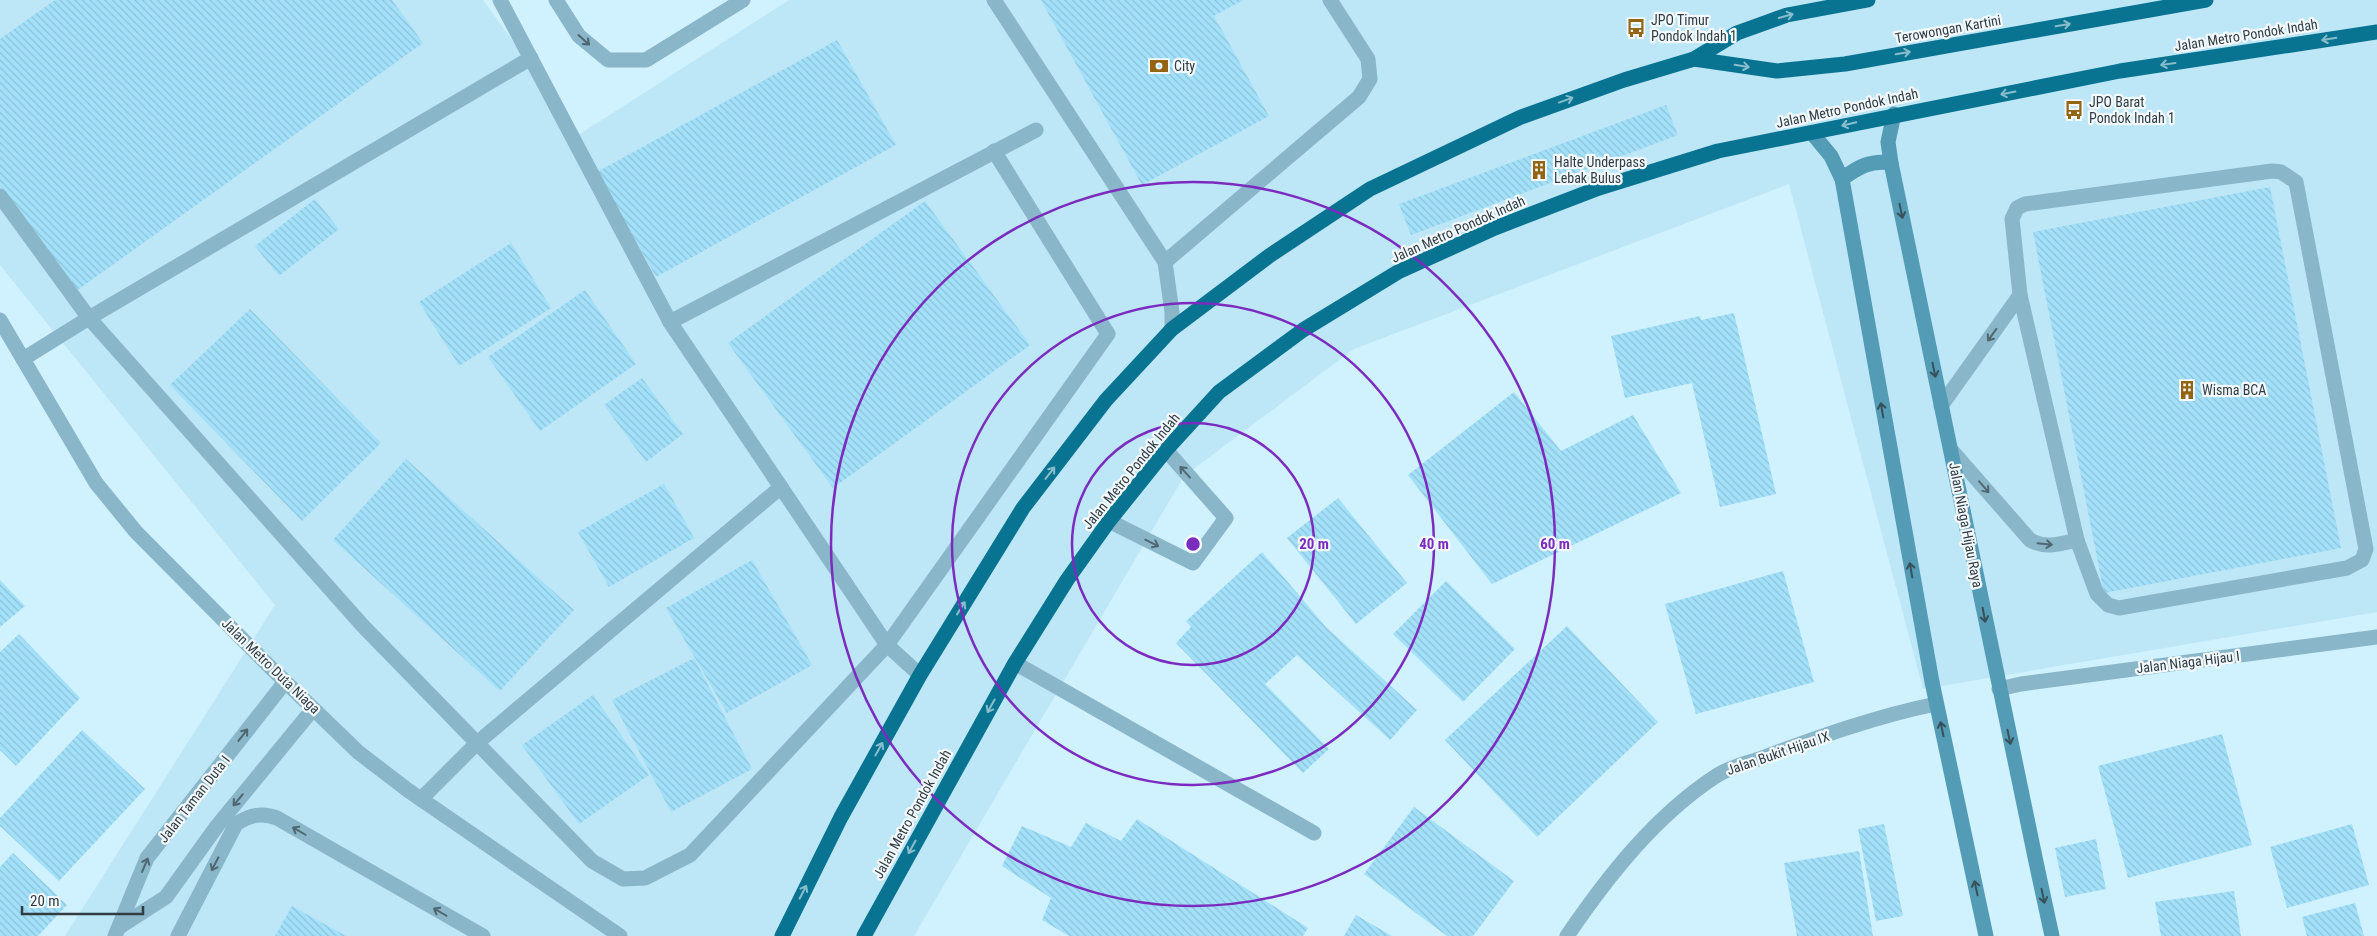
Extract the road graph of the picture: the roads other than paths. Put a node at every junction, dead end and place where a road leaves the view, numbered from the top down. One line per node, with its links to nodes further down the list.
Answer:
1 (500, 0): 10 (street)
2 (556, 0): 3 (street, one-way to 3)
3 (743, 0)
4 (994, 0): 19 (street)
5 (1330, 0): 19 (street)
6 (1868, 0): 8 (highway)
7 (2206, 0): 11 (highway, Terowongan Kartini, one-way to 7)
8 (1833, 3): 11 (highway, one-way to 8)
9 (2377, 32): 12 (highway, Jalan Metro Pondok Indah, one-way to 12)
10 (532, 58): 21 (street); 23 (street)
11 (1694, 58): 24 (highway, one-way to 11)
12 (1894, 114): 14 (highway, Jalan Metro Pondok Indah, one-way to 14); 16 (street, Jalan Niaga Hijau Raya)
13 (1036, 130): 15 (street)
14 (1812, 133): 17 (street); 27 (highway, Jalan Metro Pondok Indah)
15 (994, 151): 23 (street); 33 (street)
16 (1891, 163): 17 (street); 26 (street, Jalan Niaga Hijau Raya, one-way to 26)
17 (1842, 179): 38 (street, one-way to 17)
18 (0, 196): 21 (street)
19 (1165, 262): 24 (street)
20 (2020, 295): 26 (street, one-way to 26); 31 (street); 31 (street)
21 (89, 318): 25 (street); 40 (street)
22 (0, 320): 25 (street, Jalan Metro Duta Niaga)
23 (670, 322): 29 (street)
24 (1172, 329): 35 (highway, one-way to 24)
25 (23, 359): 36 (street, Jalan Metro Duta Niaga)
26 (1941, 406): 28 (street, Jalan Niaga Hijau Raya)
27 (1166, 450): 30 (highway, Jalan Metro Pondok Indah); 30 (street, one-way to 27)
28 (1952, 451): 31 (street, one-way to 31); 37 (street, Jalan Niaga Hijau Raya, one-way to 37)
29 (781, 487): 33 (street); 40 (street)
30 (1109, 521): 34 (highway, Jalan Metro Pondok Indah)
31 (2076, 540)
32 (2377, 637): 37 (street, Jalan Niaga Hijau I)
33 (887, 645): 35 (street); 40 (street)
34 (1015, 663): 42 (street); 48 (highway, Jalan Metro Pondok Indah, one-way to 48)
35 (920, 676): 47 (highway, one-way to 35)
36 (285, 682): 39 (street, Jalan Metro Duta Niaga); 43 (street, Jalan Taman Duta I, one-way to 36)
37 (1998, 689): 51 (street, Jalan Niaga Hijau Raya, one-way to 51)
38 (1936, 704): 49 (street, Jalan Bukit Hijau IX); 50 (street, one-way to 38)
39 (314, 709): 41 (street, Jalan Metro Duta Niaga); 43 (street, Jalan Taman Duta I, one-way to 43)
40 (477, 743): 41 (street)
41 (421, 799): 46 (street, Jalan Metro Duta Niaga)
42 (1314, 833)
43 (118, 931)
44 (178, 936): 45 (street, one-way to 44)
45 (482, 936)
46 (620, 936)
47 (782, 936)
48 (864, 936)
49 (1567, 936)
50 (1986, 936)
51 (2052, 936)

